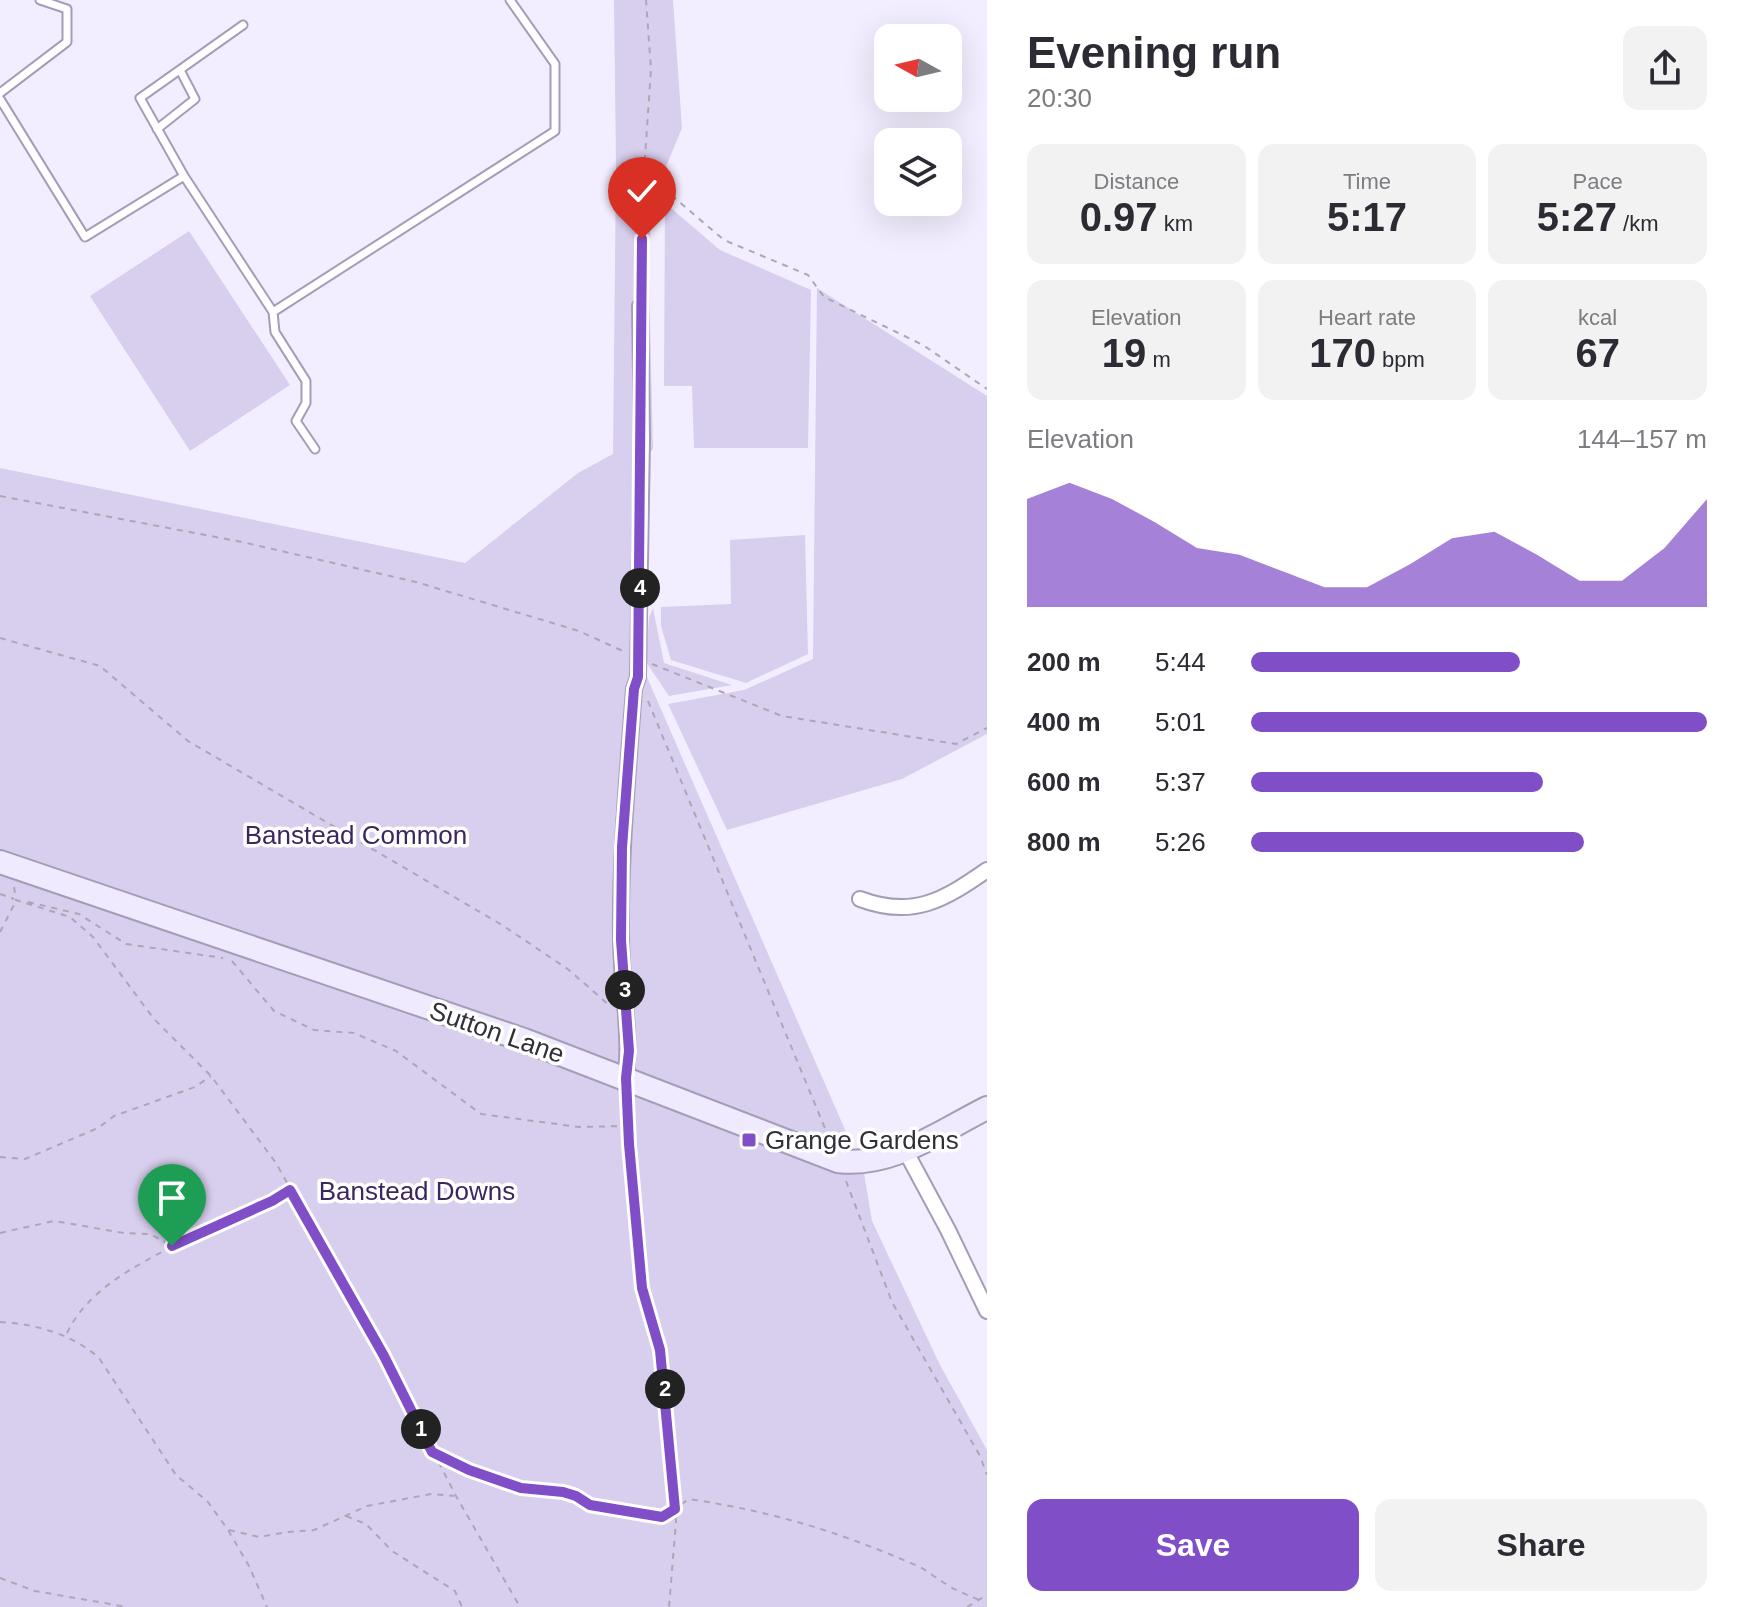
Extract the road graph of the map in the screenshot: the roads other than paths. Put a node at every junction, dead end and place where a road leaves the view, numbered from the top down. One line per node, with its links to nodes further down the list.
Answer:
1 (40, 0): 3 (lane)
2 (510, 0): 10 (lane)
3 (67, 4): 6 (lane)
4 (243, 25): 5 (lane)
5 (180, 70): 7 (lane); 7 (lane)
6 (0, 96): 8 (lane)
7 (157, 129): 8 (lane)
8 (184, 176): 10 (lane)
9 (640, 306): 15 (street)
10 (273, 312): 11 (lane)
11 (315, 449)
12 (6, 864): 15 (main road, Sutton Lane)
13 (987, 870): 14 (street)
14 (860, 899)
15 (626, 1078): 17 (main road, Sutton Lane)
16 (987, 1108): 17 (main road, Sutton Lane)
17 (905, 1150): 18 (street)
18 (987, 1311)

